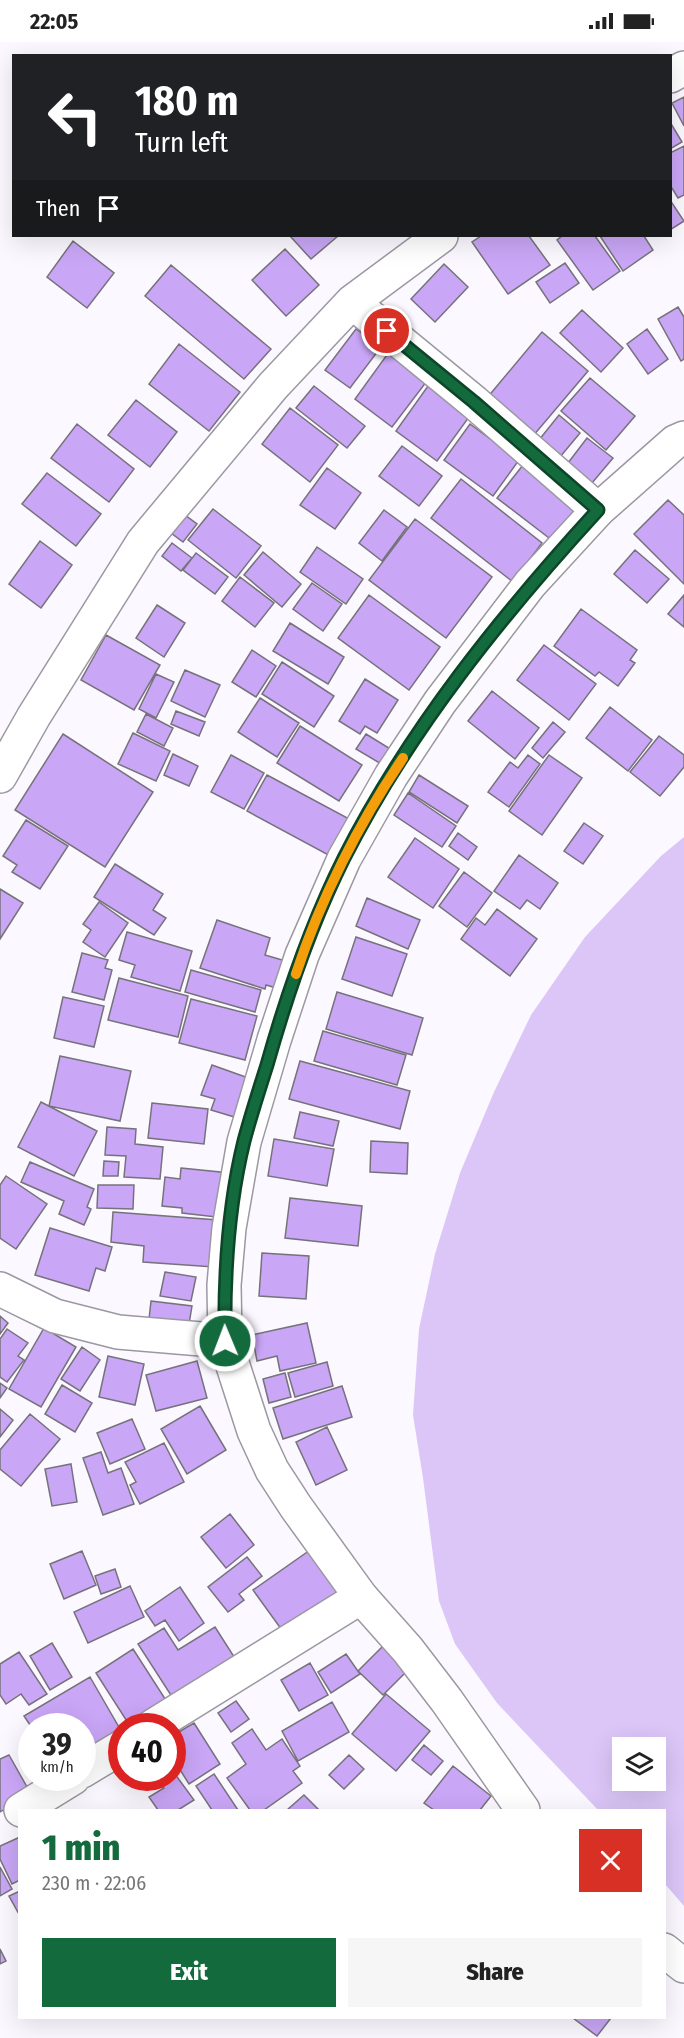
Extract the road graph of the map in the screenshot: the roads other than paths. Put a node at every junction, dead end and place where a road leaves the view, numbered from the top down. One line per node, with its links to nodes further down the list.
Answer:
1 (440, 237): 2 (street)
2 (352, 302): 4 (street); 5 (street)
3 (684, 438): 4 (street)
4 (598, 510): 7 (street)
5 (0, 776)
6 (0, 1288): 7 (street)
7 (225, 1341): 8 (street)
8 (361, 1597): 9 (street); 12 (street)
9 (174, 1713)
10 (52, 1791): 11 (street)
11 (23, 1809)
12 (522, 1809)
13 (18, 1812): 14 (street)
14 (0, 1824)
15 (666, 1952): 16 (street)
16 (684, 1966)

